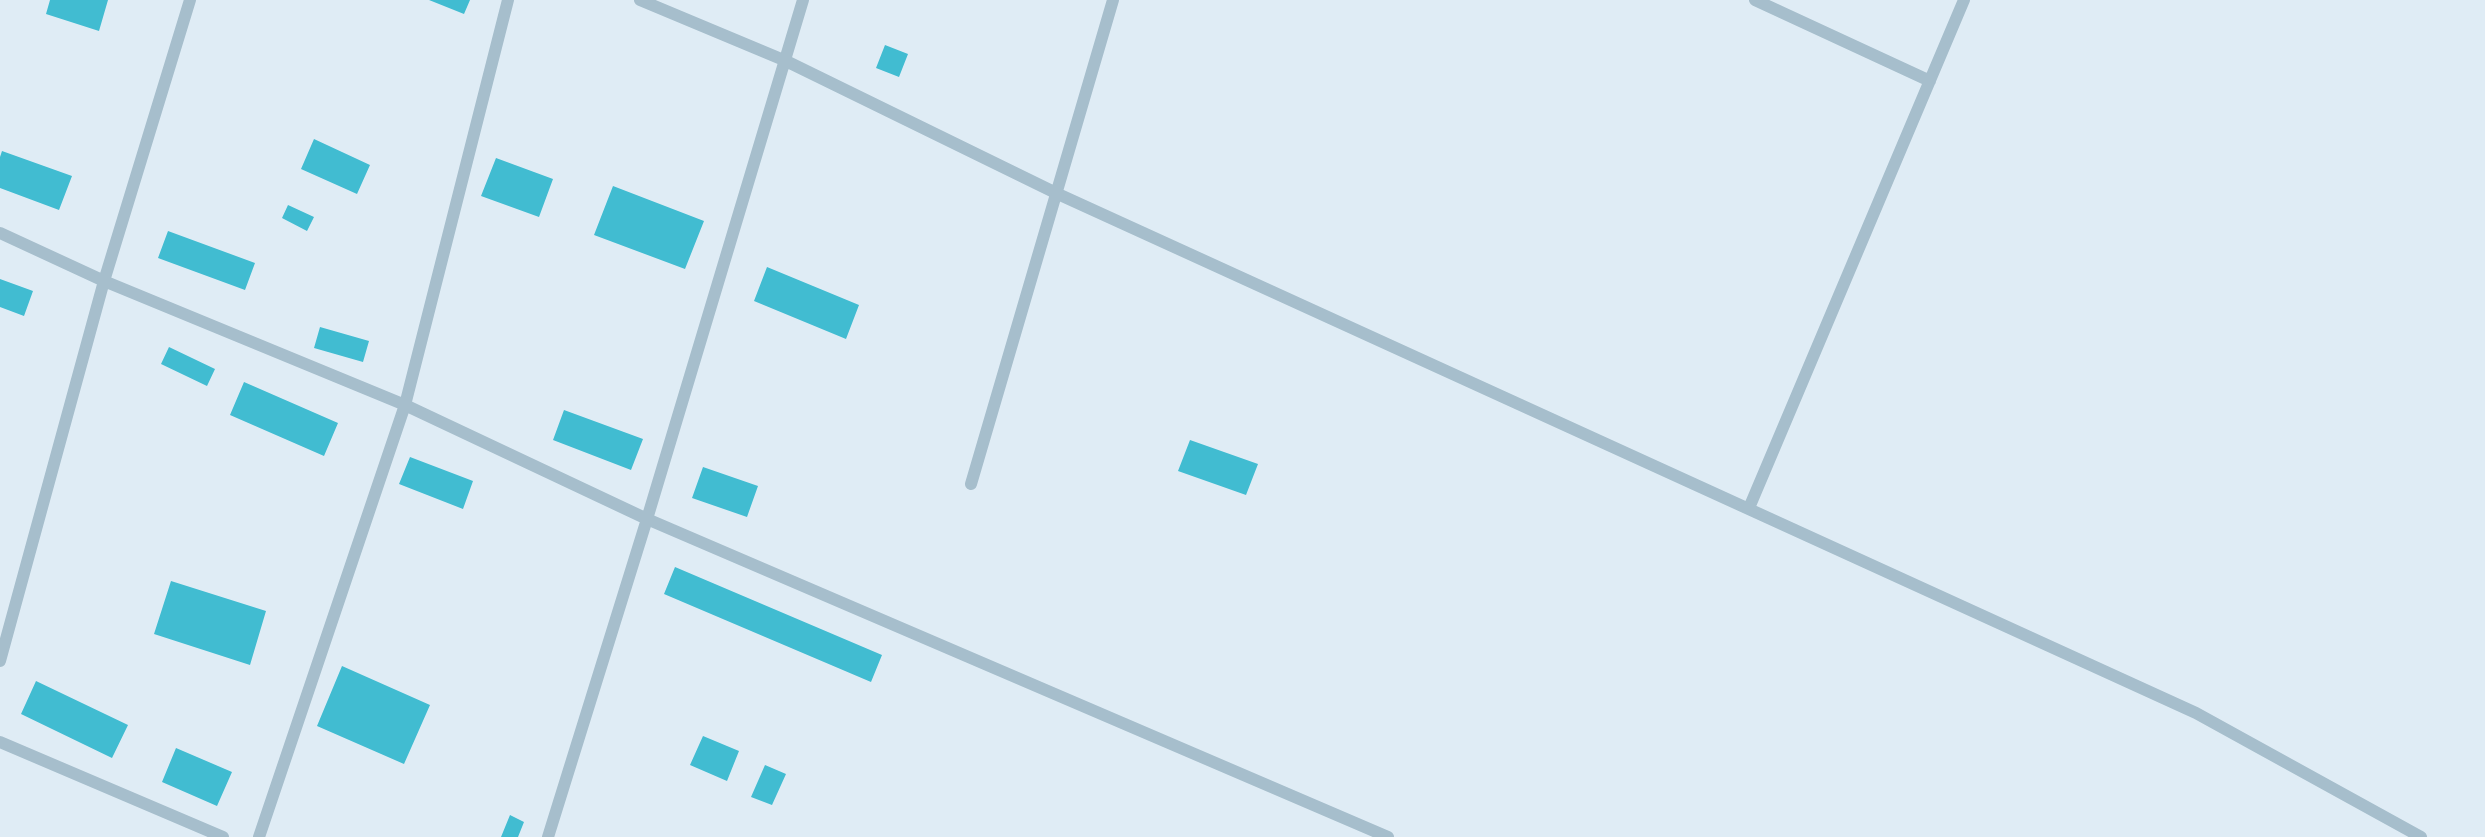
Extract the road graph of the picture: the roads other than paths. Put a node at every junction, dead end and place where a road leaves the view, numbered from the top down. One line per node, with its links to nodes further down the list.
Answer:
1 (190, 0): 12 (street)
2 (508, 0): 13 (street)
3 (640, 0): 8 (street)
4 (804, 0): 8 (street)
5 (1113, 0): 10 (street)
6 (1755, 0): 9 (street)
7 (1964, 0): 9 (street)
8 (786, 61): 10 (street); 16 (street)
9 (1930, 81): 15 (street)
10 (1058, 194): 14 (street); 15 (street)
11 (0, 234): 12 (street)
12 (104, 281): 13 (street); 17 (street)
13 (405, 406): 16 (street); 20 (street)
14 (971, 484)
15 (1749, 508): 23 (street)
16 (647, 519): 21 (street); 22 (street)
17 (0, 661)
18 (0, 742): 19 (street)
19 (223, 837)
20 (259, 837)
21 (548, 837)
22 (1388, 837)
23 (2421, 837)

